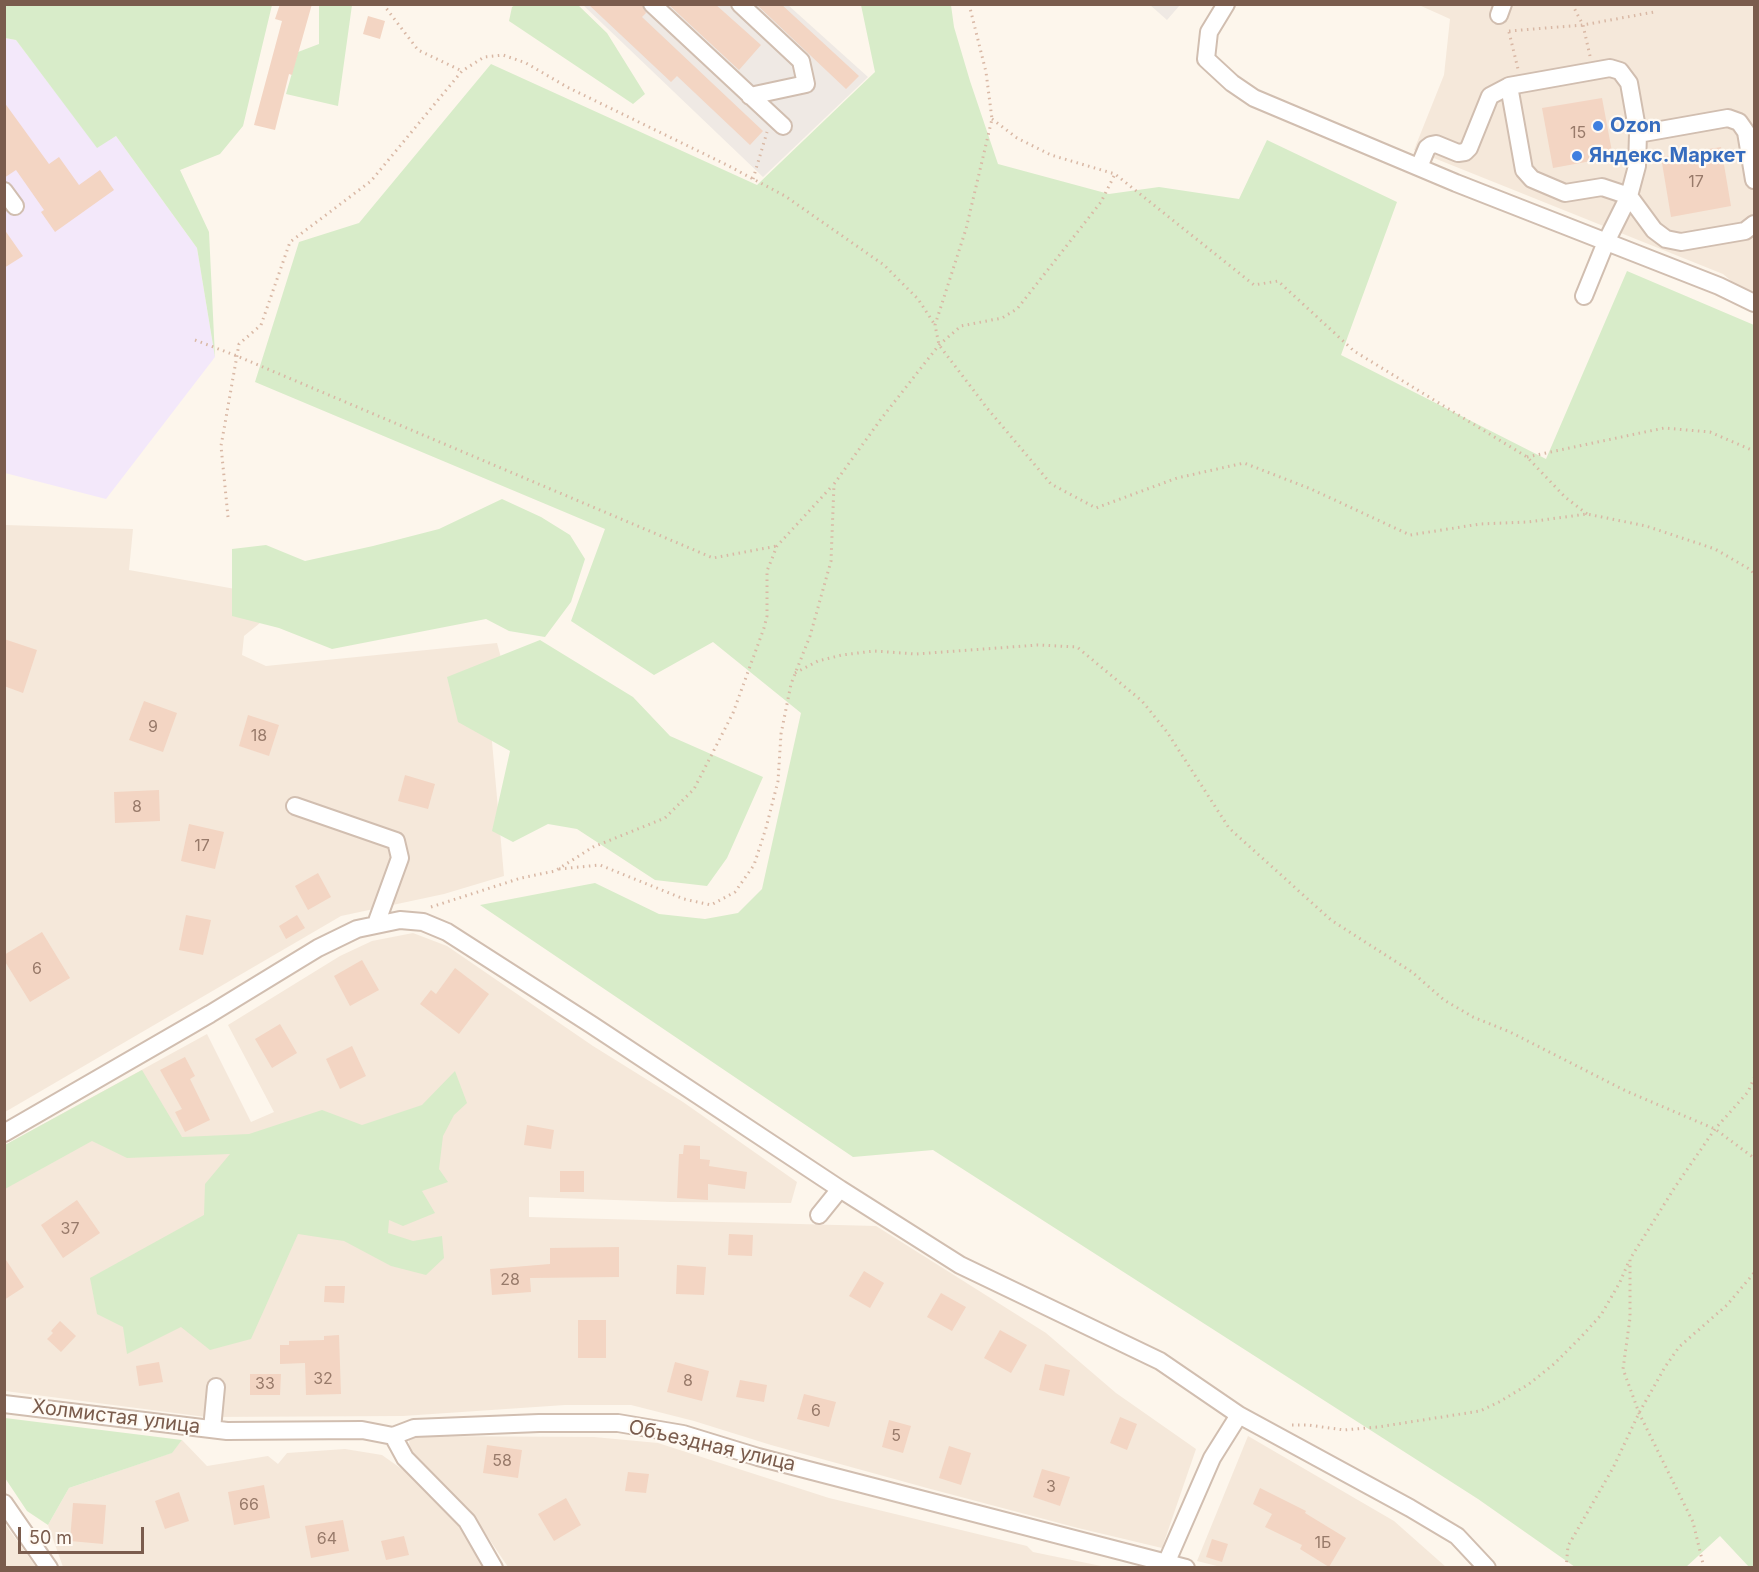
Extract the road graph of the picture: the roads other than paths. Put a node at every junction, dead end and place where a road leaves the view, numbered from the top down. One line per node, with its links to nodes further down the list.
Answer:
1 (652, 4): 5 (street)
2 (740, 4): 5 (street)
3 (1226, 4): 8 (street)
4 (1515, 84): 7 (street); 8 (street); 11 (street)
5 (750, 96): 6 (street)
6 (778, 121)
7 (1638, 134): 9 (street); 11 (street)
8 (1423, 169): 14 (street)
9 (1755, 180)
10 (4, 191): 12 (street)
11 (1629, 196): 13 (street); 14 (street)
12 (15, 207)
13 (1755, 224)
14 (1606, 242): 15 (street); 16 (street)
15 (1584, 296)
16 (1755, 303)
17 (295, 806): 18 (street)
18 (376, 924): 19 (street); 20 (street)
19 (4, 1133)
20 (840, 1189): 21 (street); 24 (street)
21 (819, 1215)
22 (216, 1387): 25 (street)
23 (4, 1404): 25 (street, Холмистая улица)
24 (1239, 1415): 28 (street); 32 (street)
25 (220, 1430): 26 (street, Объездная улица)
26 (393, 1436): 28 (street, Объездная улица); 30 (street)
27 (4, 1503): 29 (street)
28 (1166, 1565): 31 (street, Объездная улица)
29 (50, 1568)
30 (494, 1568)
31 (1186, 1568)
32 (1487, 1568)

